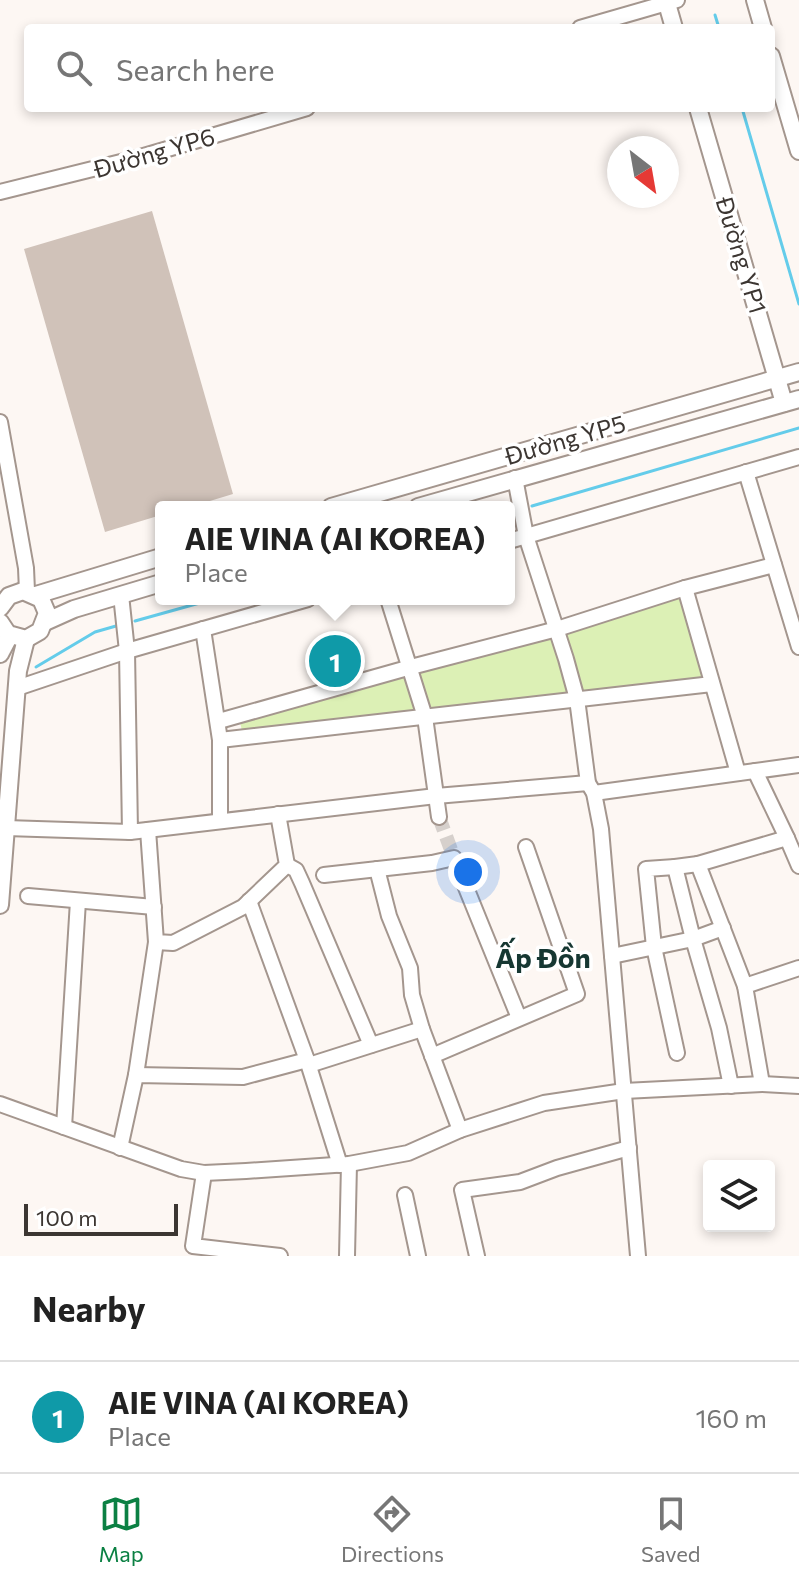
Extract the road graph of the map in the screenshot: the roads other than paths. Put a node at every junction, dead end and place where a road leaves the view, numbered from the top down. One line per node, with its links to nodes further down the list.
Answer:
1 (755, 0): 5 (main road)
2 (670, 1): 3 (street); 4 (main road)
3 (593, 24)
4 (673, 24)
5 (762, 24)
6 (775, 70): 9 (main road)
7 (293, 112): 10 (street, Đường YP6)
8 (699, 112): 12 (main road, Đường YP1)
9 (799, 151)
10 (0, 192)
11 (799, 372): 12 (main road, Đường YP5)
12 (778, 376): 13 (main road, Đường YP1); 15 (main road, Đường YP5)
13 (792, 401): 18 (main road, Đường YP5)
14 (0, 422): 27 (street)
15 (509, 455): 18 (main road); 19 (main road, Đường YP5)
16 (799, 457): 17 (street)
17 (746, 472): 21 (street); 24 (street)
18 (515, 478): 20 (main road, Đường YP5); 21 (street)
19 (352, 501)
20 (438, 501)
21 (526, 536): 22 (street); 34 (street)
22 (515, 539)
23 (155, 559): 27 (main road)
24 (774, 565): 26 (street); 36 (street)
25 (155, 585): 28 (main road)
26 (685, 588): 34 (street); 40 (street)
27 (32, 593): 31 (main road); 32 (main road)
28 (121, 595): 32 (main road); 37 (street)
29 (287, 605): 33 (street)
30 (390, 605): 39 (street)
31 (0, 608)
32 (45, 622): 35 (main road)
33 (203, 629): 37 (street); 44 (street)
34 (557, 629): 39 (street); 42 (street)
35 (9, 633): 38 (main road); 41 (main road)
36 (799, 647)
37 (127, 651): 41 (street); 56 (street)
38 (0, 654)
39 (411, 667): 43 (street); 44 (street)
40 (712, 684): 42 (street); 48 (street)
41 (17, 688): 54 (main road)
42 (577, 699): 43 (street); 49 (street)
43 (425, 717): 45 (street); 50 (street)
44 (219, 721): 45 (street)
45 (220, 740): 53 (street)
46 (799, 765): 47 (street)
47 (755, 771): 48 (street); 57 (street)
48 (738, 773): 49 (street)
49 (591, 788): 50 (street); 74 (street)
50 (436, 796): 51 (street); 52 (street)
51 (278, 814): 53 (street); 60 (street)
52 (439, 817)
53 (220, 821): 55 (street)
54 (6, 828): 56 (street); 68 (main road)
55 (148, 830): 56 (street); 69 (street)
56 (130, 832)
57 (787, 838): 59 (street); 61 (street)
58 (526, 847): 77 (street)
59 (698, 864): 62 (street); 70 (street)
60 (287, 865): 67 (street); 79 (street)
61 (799, 866)
62 (675, 867): 71 (street); 73 (street)
63 (377, 869): 64 (street); 77 (street); 78 (street)
64 (324, 875)
65 (28, 896): 66 (street)
66 (78, 901): 69 (street); 89 (street)
67 (249, 901): 72 (street); 82 (street)
68 (0, 905)
69 (154, 907): 72 (street)
70 (723, 928): 71 (street); 76 (street)
71 (693, 939): 73 (street); 85 (street)
72 (156, 942): 83 (street)
73 (654, 947): 74 (street); 80 (street)
74 (612, 956): 87 (street)
75 (799, 968): 76 (street)
76 (745, 986): 84 (street)
77 (519, 1018): 81 (street)
78 (422, 1029): 79 (street); 81 (street)
79 (371, 1045): 82 (street)
80 (677, 1053)
81 (432, 1056): 90 (street)
82 (308, 1062): 83 (street); 93 (street)
83 (136, 1075): 91 (street)
84 (762, 1084): 85 (street); 86 (street)
85 (731, 1086): 87 (street)
86 (799, 1086)
87 (624, 1091): 90 (street); 92 (street)
88 (0, 1104): 89 (street)
89 (64, 1127): 91 (street)
90 (460, 1130): 93 (street)
91 (120, 1148): 94 (street)
92 (629, 1148): 99 (street); 100 (street)
93 (344, 1164): 94 (street); 97 (street)
94 (204, 1173): 96 (street)
95 (405, 1195): 98 (street)
96 (280, 1256)
97 (347, 1256)
98 (418, 1256)
99 (477, 1256)
100 (638, 1256)

